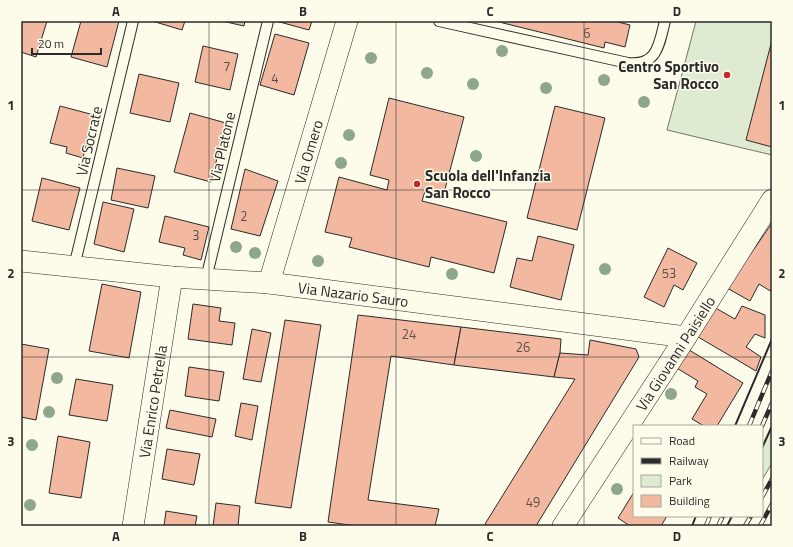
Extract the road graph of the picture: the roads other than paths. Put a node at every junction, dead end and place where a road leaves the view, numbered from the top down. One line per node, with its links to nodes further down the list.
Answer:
1 (133, 21): 8 (lane, Via Socrate)
2 (268, 21): 10 (lane, Via Platone)
3 (347, 21): 11 (street, Via Omero)
4 (439, 21): 5 (lane)
5 (665, 21)
6 (772, 200): 12 (street, Via Giovanni Paisiello)
7 (21, 261): 8 (street, Via Nazario Sauro)
8 (74, 268): 9 (street, Via Nazario Sauro)
9 (172, 277): 10 (street, Via Nazario Sauro); 13 (street, Via Enrico Petrella)
10 (206, 279): 11 (street, Via Nazario Sauro)
11 (269, 283): 12 (street, Via Nazario Sauro)
12 (686, 337): 14 (street, Via Giovanni Paisiello)
13 (133, 526)
14 (562, 526)

